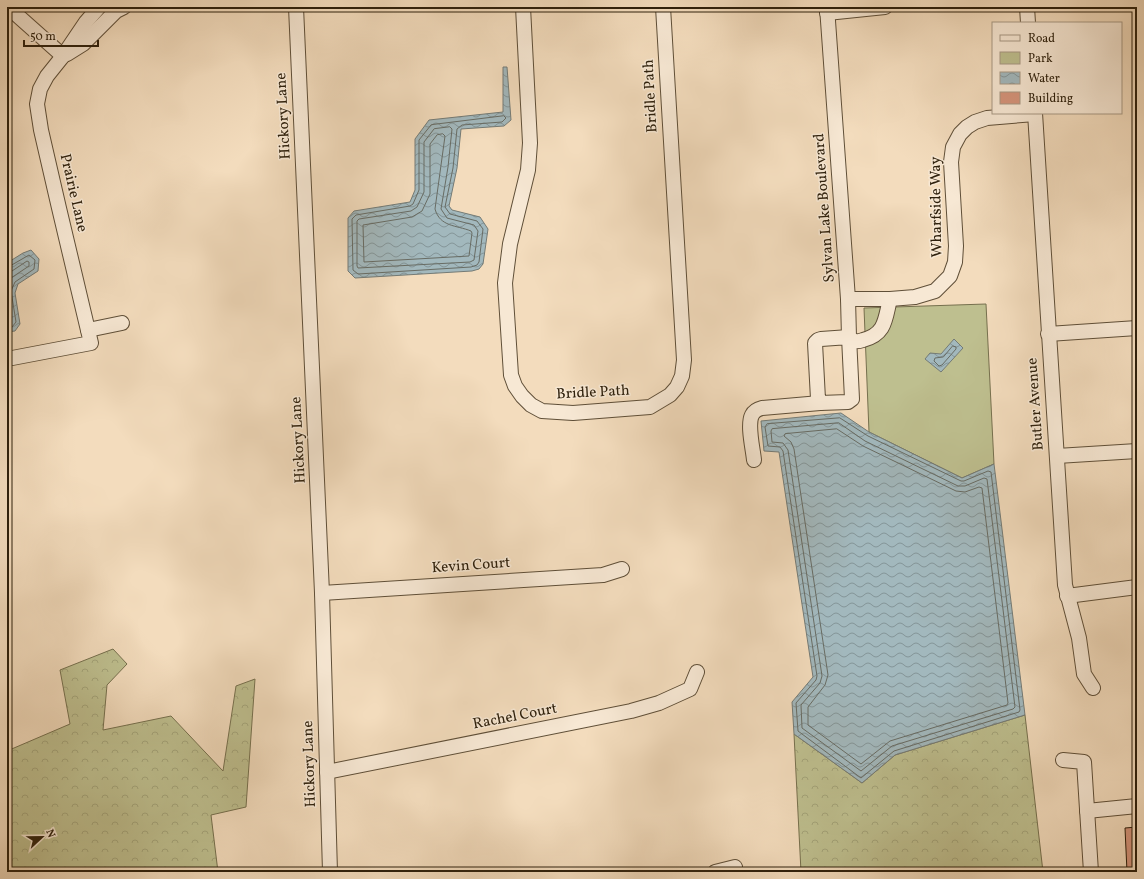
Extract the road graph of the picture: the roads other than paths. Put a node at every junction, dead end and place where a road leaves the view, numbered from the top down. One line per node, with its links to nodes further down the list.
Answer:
1 (8, 7): 11 (street)
2 (99, 7): 11 (street, Prairie Lane)
3 (124, 7): 11 (street, Prairie Lane)
4 (296, 7): 28 (street, Hickory Lane)
5 (523, 7): 6 (street, Bridle Path)
6 (663, 7)
7 (884, 7): 9 (street)
8 (1027, 7): 10 (street)
9 (827, 10): 14 (street, Sylvan Lake Boulevard)
10 (1028, 22)
11 (63, 56): 19 (street, Prairie Lane)
12 (1025, 114): 15 (street, Wharfside Way)
13 (1035, 114): 18 (street, Butler Avenue)
14 (848, 299): 15 (street, Wharfside Way); 20 (street, Sylvan Lake Boulevard)
15 (890, 299): 20 (street)
16 (122, 323): 19 (street)
17 (1137, 328): 18 (street)
18 (1048, 334): 24 (street, Butler Avenue)
19 (89, 337): 21 (street)
20 (849, 337): 22 (street, Sylvan Lake Boulevard); 22 (street)
21 (7, 359)
22 (820, 403): 25 (street)
23 (1137, 451): 24 (street)
24 (1057, 456): 29 (street, Butler Avenue)
25 (754, 460)
26 (622, 569): 28 (street, Kevin Court)
27 (1137, 587): 29 (street)
28 (322, 593): 33 (street, Hickory Lane)
29 (1067, 596): 31 (street, Butler Avenue)
30 (697, 672): 33 (street, Rachel Court)
31 (1093, 688)
32 (1063, 760): 35 (street)
33 (327, 772): 37 (street, Hickory Lane)
34 (1137, 806): 35 (street)
35 (1087, 811): 39 (street)
36 (735, 867): 38 (street)
37 (330, 872)
38 (715, 872)
39 (1091, 872)

